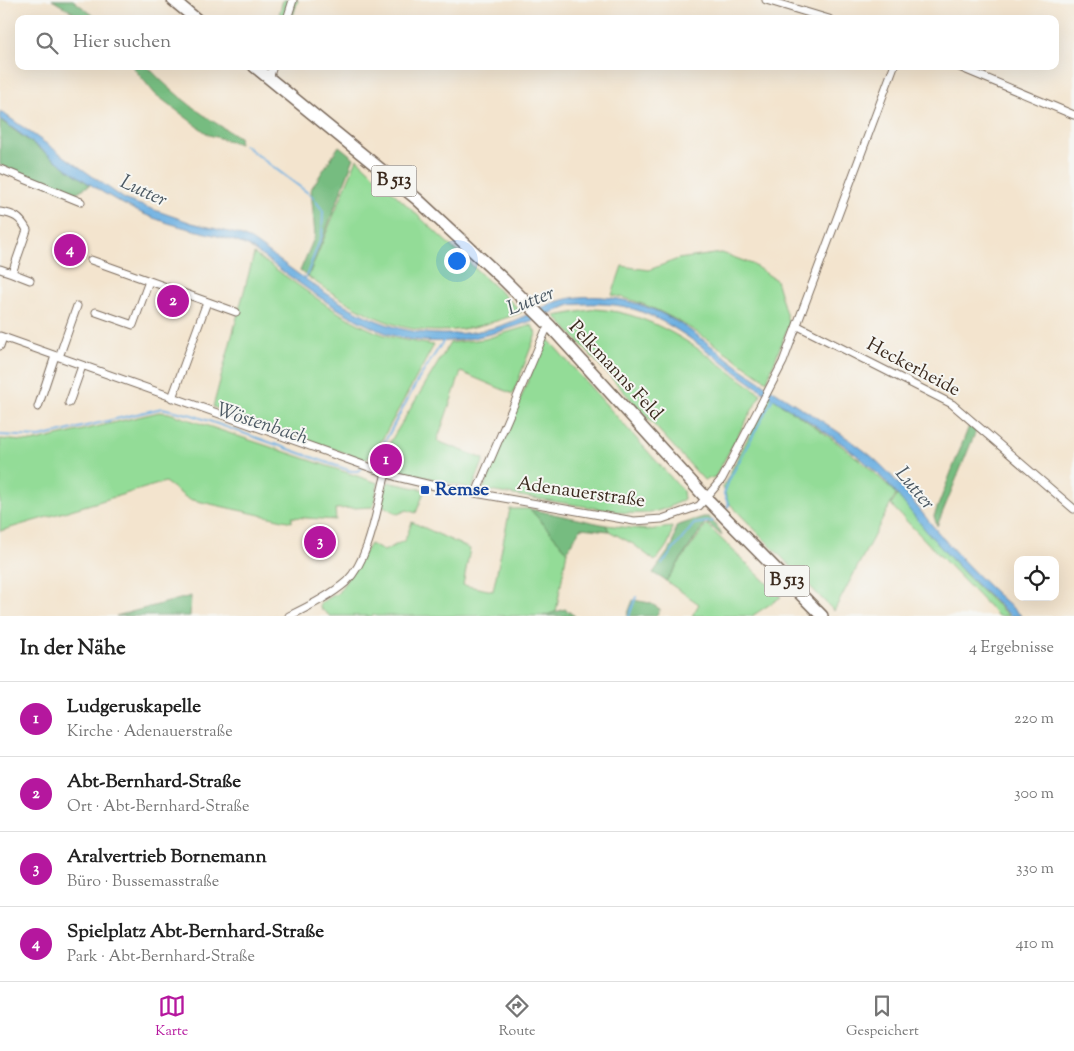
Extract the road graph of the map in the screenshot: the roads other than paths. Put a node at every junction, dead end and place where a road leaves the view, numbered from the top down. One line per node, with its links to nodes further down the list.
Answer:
1 (173, 0): 4 (main road)
2 (293, 0): 5 (street)
3 (766, 0): 6 (street)
4 (191, 15)
5 (288, 15)
6 (816, 15)
7 (259, 70): 11 (main road, Pelkmanns Feld / B 513)
8 (271, 70): 11 (street)
9 (893, 70): 26 (street)
10 (967, 70): 12 (street)
11 (269, 79): 25 (main road, Pelkmanns Feld / B 513)
12 (1074, 115)
13 (0, 168): 14 (street)
14 (81, 202)
15 (0, 212): 18 (street)
16 (91, 260): 20 (street)
17 (0, 269): 18 (street)
18 (12, 273): 19 (street)
19 (30, 280)
20 (149, 281): 21 (street); 23 (street)
21 (206, 302): 24 (street); 31 (street)
22 (77, 306): 29 (street)
23 (96, 312)
24 (236, 312)
25 (547, 323): 35 (street); 36 (main road, Pelkmanns Feld / B 513)
26 (798, 326): 36 (street); 37 (street, Heckerheide)
27 (2, 337): 28 (street); 29 (street, Adenauerstraße)
28 (0, 346)
29 (57, 357): 30 (street, Adenauerstraße); 33 (street)
30 (82, 366): 31 (street, Adenauerstraße); 32 (street)
31 (172, 398): 34 (street, Adenauerstraße)
32 (69, 403)
33 (38, 407)
34 (386, 473): 35 (street, Adenauerstraße); 38 (street)
35 (476, 494): 36 (street, Adenauerstraße)
36 (707, 499): 39 (main road, Pelkmanns Feld / B 513)
37 (1074, 509)
38 (293, 615)
39 (822, 616)

